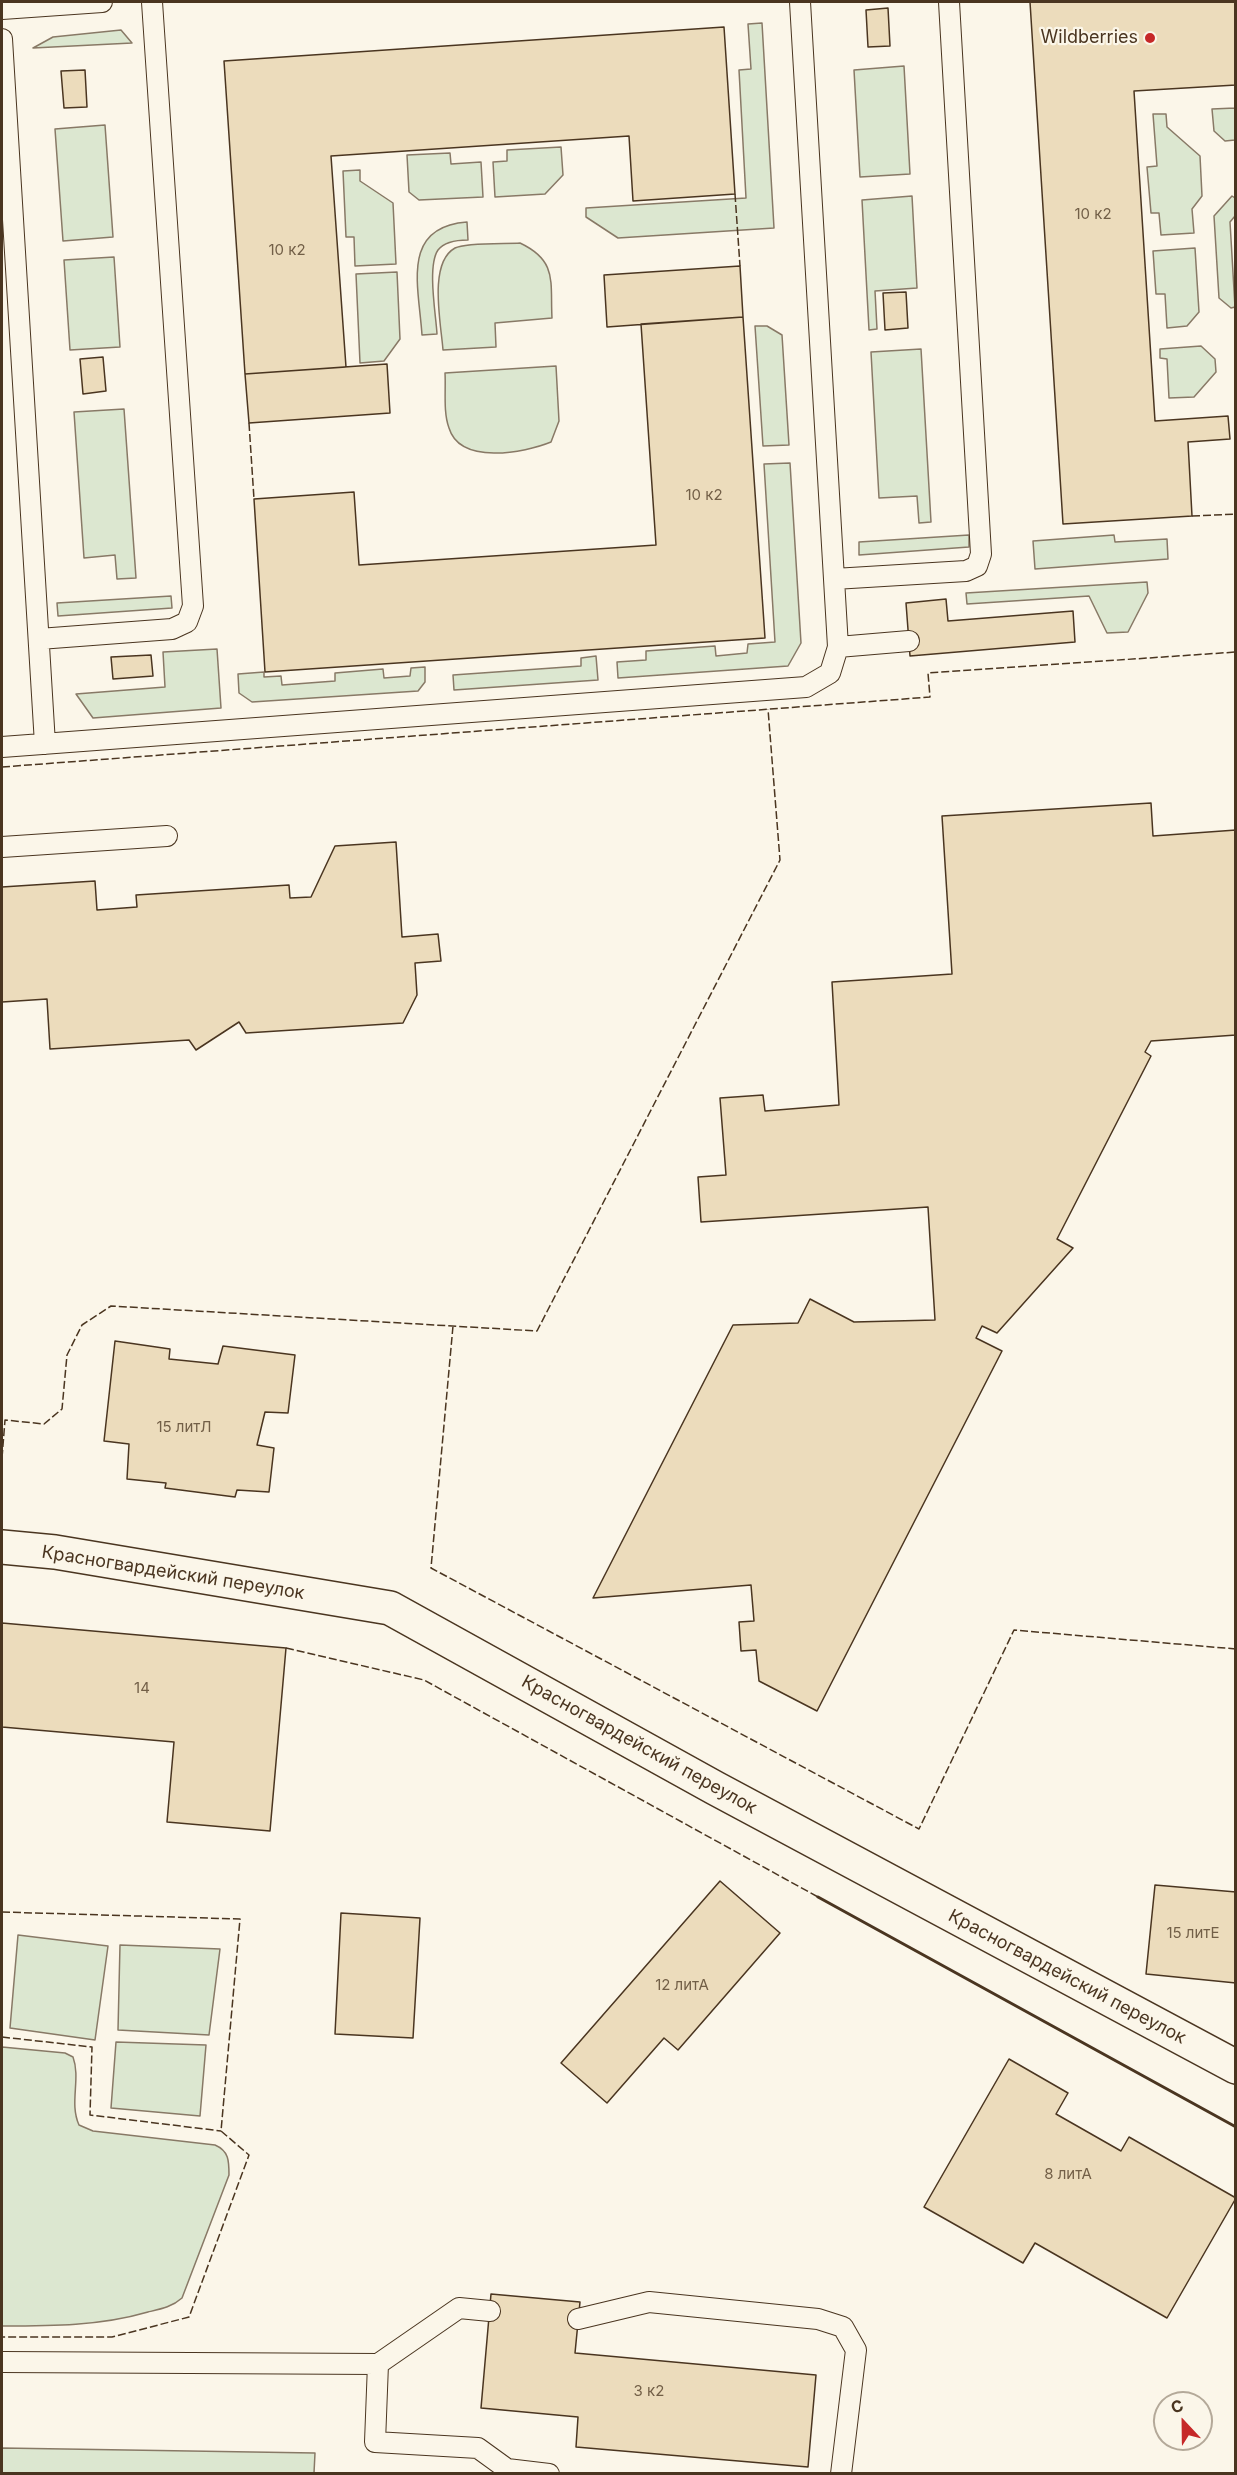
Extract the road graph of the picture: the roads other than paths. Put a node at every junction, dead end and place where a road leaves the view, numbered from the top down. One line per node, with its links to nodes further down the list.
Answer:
1 (102, 2): 5 (lane)
2 (152, 2): 8 (lane)
3 (800, 2): 7 (lane)
4 (948, 2): 7 (lane)
5 (2, 9)
6 (2, 39): 8 (lane)
7 (834, 579): 10 (lane)
8 (39, 639): 11 (lane)
9 (909, 641): 10 (lane)
10 (838, 647): 11 (lane)
11 (45, 744): 12 (lane)
12 (2, 747)
13 (166, 836): 14 (lane)
14 (2, 847)
15 (2, 1547): 16 (street, Красногвардейский переулок)
16 (1236, 2067)
17 (490, 2311): 20 (lane)
18 (578, 2319): 22 (lane)
19 (2, 2362): 20 (lane)
20 (378, 2364): 21 (lane)
21 (549, 2474)
22 (841, 2474)

